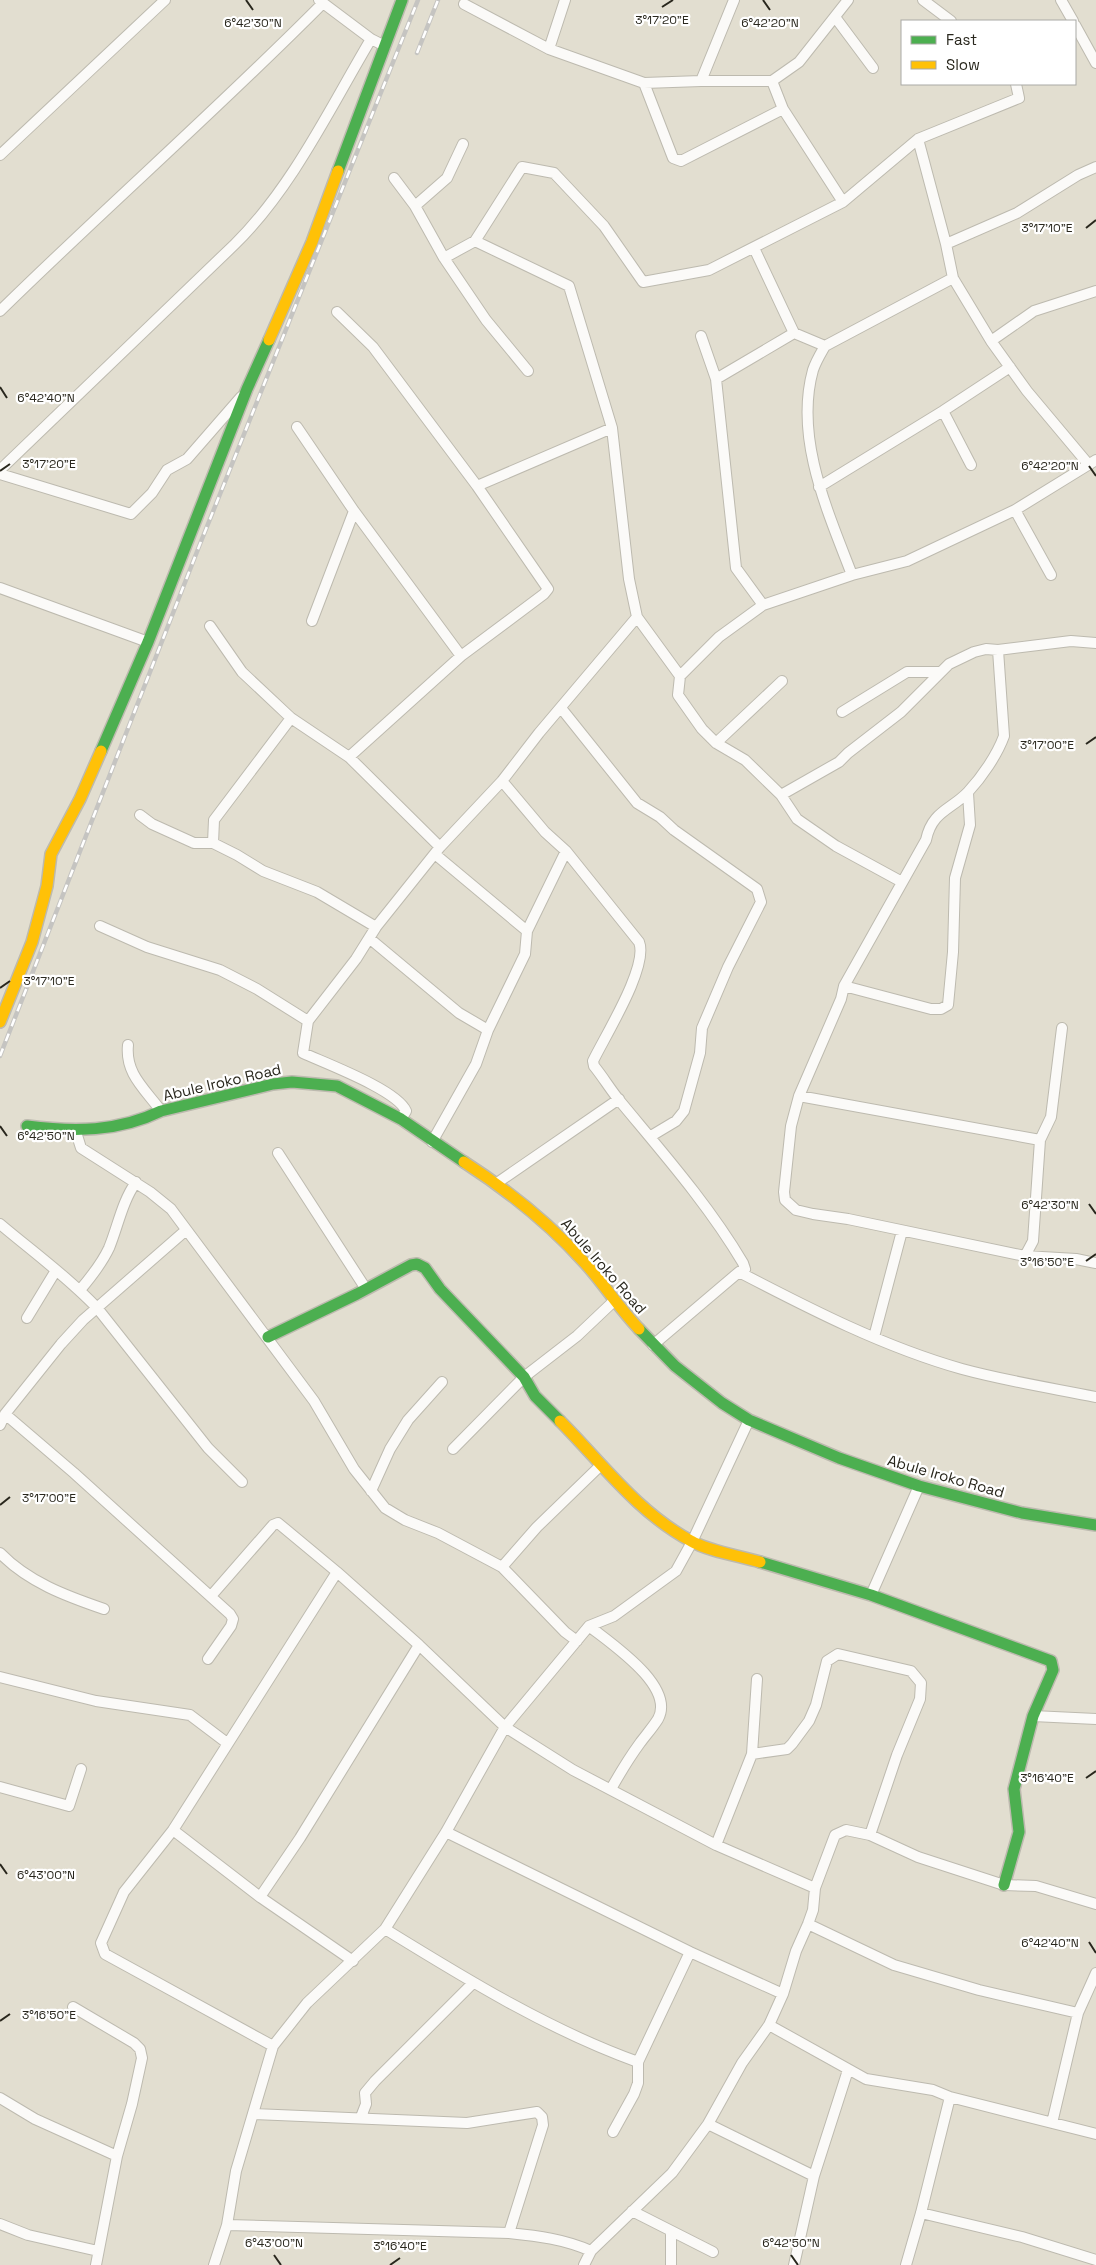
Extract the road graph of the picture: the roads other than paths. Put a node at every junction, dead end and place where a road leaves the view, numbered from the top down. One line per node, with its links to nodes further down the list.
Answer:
1 (165, 0): 26 (street)
2 (402, 0): 15 (street)
3 (565, 0): 16 (street)
4 (734, 0): 19 (street)
5 (848, 0): 10 (street)
6 (923, 0): 11 (street)
7 (1061, 0): 12 (street)
8 (321, 1): 14 (street); 37 (street)
9 (464, 4): 16 (street)
10 (835, 17): 18 (street); 20 (street)
11 (950, 20)
12 (1072, 20)
13 (1076, 27): 17 (street)
14 (371, 39): 15 (street); 52 (street)
15 (385, 46): 46 (street)
16 (549, 49): 21 (street)
17 (1096, 63)
18 (873, 68)
19 (701, 81): 20 (street); 21 (street)
20 (772, 81): 23 (street)
21 (644, 84): 23 (street)
22 (1016, 85): 24 (street)
23 (784, 109): 29 (street)
24 (918, 139): 29 (street); 32 (street)
25 (463, 144): 30 (street)
26 (0, 155)
27 (1096, 167): 32 (street)
28 (394, 178): 30 (street)
29 (843, 202): 33 (street)
30 (415, 206): 34 (street)
31 (475, 241): 33 (street); 34 (street); 49 (street)
32 (946, 244): 35 (street)
33 (754, 248): 39 (street)
34 (444, 258): 44 (street)
35 (953, 278): 41 (street); 42 (street)
36 (1096, 290): 41 (street)
37 (0, 311)
38 (337, 312): 54 (street)
39 (794, 333): 42 (street); 45 (street)
40 (701, 336): 45 (street)
41 (991, 341): 43 (street)
42 (825, 346): 55 (street)
43 (1010, 367): 47 (street); 50 (street)
44 (528, 371)
45 (716, 379): 61 (street)
46 (248, 389): 53 (street); 65 (street)
47 (943, 412): 51 (street); 55 (street)
48 (297, 427): 57 (street)
49 (612, 428): 54 (street); 62 (street)
50 (1092, 462): 56 (street)
51 (971, 465)
52 (0, 470)
53 (0, 474)
54 (477, 486): 68 (street)
55 (819, 487): 58 (street)
56 (1015, 510): 58 (street); 59 (street)
57 (354, 511): 63 (street); 68 (street)
58 (852, 575): 61 (street)
59 (1051, 575)
60 (0, 588): 65 (street)
61 (763, 605): 70 (street)
62 (637, 617): 70 (street); 72 (street)
63 (312, 621)
64 (210, 626): 74 (street)
65 (148, 642): 90 (street)
66 (1096, 643): 67 (street)
67 (998, 650): 69 (street); 78 (street)
68 (461, 656): 76 (street)
69 (941, 672): 73 (street); 79 (street)
70 (680, 676): 75 (street)
71 (782, 681): 75 (street)
72 (561, 708): 77 (street); 101 (street)
73 (842, 712)
74 (291, 718): 76 (street); 81 (street)
75 (716, 743): 79 (street)
76 (349, 757): 82 (street)
77 (502, 781): 82 (street); 83 (street)
78 (968, 793): 84 (street); 89 (street)
79 (781, 795): 84 (street)
80 (140, 815): 81 (street)
81 (213, 843): 86 (street)
82 (438, 851): 86 (street); 87 (street)
83 (566, 851): 87 (street); 96 (street)
84 (902, 882): 89 (street)
85 (100, 926): 91 (street)
86 (376, 927): 88 (street)
87 (527, 930): 93 (street)
88 (369, 938): 91 (street); 93 (street)
89 (844, 986): 95 (street)
90 (0, 1022)
91 (308, 1022): 98 (street)
92 (1062, 1028): 102 (street)
93 (488, 1030): 103 (street)
94 (128, 1045): 97 (street)
95 (799, 1096): 102 (street); 109 (street)
96 (619, 1099): 101 (street); 106 (street)
97 (161, 1111): 98 (street, Abule Iroko Road); 100 (street, Abule Iroko Road)
98 (401, 1119): 103 (street, Abule Iroko Road)
99 (27, 1126): 100 (street, Abule Iroko Road)
100 (75, 1129): 105 (street)
101 (651, 1136): 113 (street)
102 (1040, 1140): 110 (street)
103 (432, 1142): 106 (street, Abule Iroko Road)
104 (278, 1153): 114 (street)
105 (136, 1182): 108 (street); 115 (street)
106 (497, 1183): 116 (street, Abule Iroko Road)
107 (0, 1224): 112 (street)
108 (185, 1231): 117 (street); 119 (street)
109 (902, 1231): 110 (street); 120 (street)
110 (1025, 1256): 111 (street)
111 (1096, 1263)
112 (55, 1272): 115 (street); 118 (street)
113 (739, 1272): 120 (street); 121 (street)
114 (366, 1289): 119 (street); 122 (street)
115 (80, 1290): 117 (street)
116 (614, 1300): 121 (street, Abule Iroko Road); 122 (street)
117 (98, 1309): 125 (street); 130 (street)
118 (27, 1318)
119 (268, 1337): 132 (street)
120 (874, 1337): 124 (street)
121 (653, 1345): 126 (street, Abule Iroko Road)
122 (524, 1377): 128 (street); 129 (street)
123 (442, 1382): 132 (street)
124 (1096, 1397)
125 (5, 1414): 127 (street); 139 (street)
126 (749, 1420): 131 (street, Abule Iroko Road); 134 (street)
127 (0, 1425)
128 (453, 1449)
129 (600, 1466): 134 (street); 136 (street)
130 (242, 1482)
131 (919, 1486): 133 (street, Abule Iroko Road); 138 (street)
132 (371, 1491): 136 (street)
133 (1096, 1525)
134 (692, 1542): 138 (street); 141 (street)
135 (0, 1553): 140 (street)
136 (502, 1567): 142 (street)
137 (337, 1572): 139 (street); 143 (street); 150 (street)
138 (871, 1595): 147 (street)
139 (211, 1596): 144 (street)
140 (104, 1609)
141 (589, 1626): 142 (street); 154 (street)
142 (577, 1641): 149 (street)
143 (419, 1645): 149 (street); 161 (street)
144 (208, 1659)
145 (0, 1677): 150 (street)
146 (757, 1679): 151 (street)
147 (1033, 1716): 148 (street); 159 (street)
148 (1096, 1719)
149 (505, 1727): 154 (street); 156 (street)
150 (227, 1743): 155 (street)
151 (752, 1754): 157 (street); 158 (street)
152 (81, 1769): 153 (street)
153 (0, 1786)
154 (611, 1789): 158 (street)
155 (173, 1830): 161 (street); 173 (street)
156 (446, 1832): 164 (street); 165 (street)
157 (870, 1835): 159 (street); 160 (street)
158 (716, 1845): 160 (street)
159 (1004, 1885): 162 (street)
160 (815, 1888): 163 (street)
161 (260, 1896): 166 (street)
162 (1096, 1904)
163 (808, 1924): 169 (street); 171 (street)
164 (386, 1929): 166 (street); 168 (street)
165 (690, 1952): 169 (street); 174 (street)
166 (353, 1960): 173 (street)
167 (1095, 1980): 171 (street)
168 (473, 1983): 174 (street); 179 (street)
169 (783, 1994): 172 (street)
170 (73, 2007): 184 (street)
171 (1078, 2013): 180 (street)
172 (769, 2025): 175 (street); 181 (street)
173 (273, 2046): 178 (street)
174 (638, 2062): 182 (street)
175 (848, 2070): 176 (street); 185 (street)
176 (950, 2097): 180 (street); 187 (street)
177 (0, 2098): 184 (street)
178 (253, 2114): 179 (street); 189 (street)
179 (361, 2117): 191 (street)
180 (1052, 2123): 183 (street)
181 (708, 2124): 185 (street); 186 (street)
182 (612, 2132)
183 (1096, 2134)
184 (117, 2156): 192 (street)
185 (814, 2176): 200 (street)
186 (632, 2210): 190 (street); 193 (street)
187 (921, 2213): 195 (street); 201 (street)
188 (0, 2224): 192 (street)
189 (226, 2225): 191 (street); 197 (street)
190 (671, 2231): 194 (street); 199 (street)
191 (509, 2233): 193 (street)
192 (98, 2251): 196 (street)
193 (591, 2251): 198 (street)
194 (713, 2252)
195 (1096, 2260)
196 (96, 2265)
197 (214, 2265)
198 (584, 2265)
199 (671, 2265)
200 (794, 2265)
201 (906, 2265)

